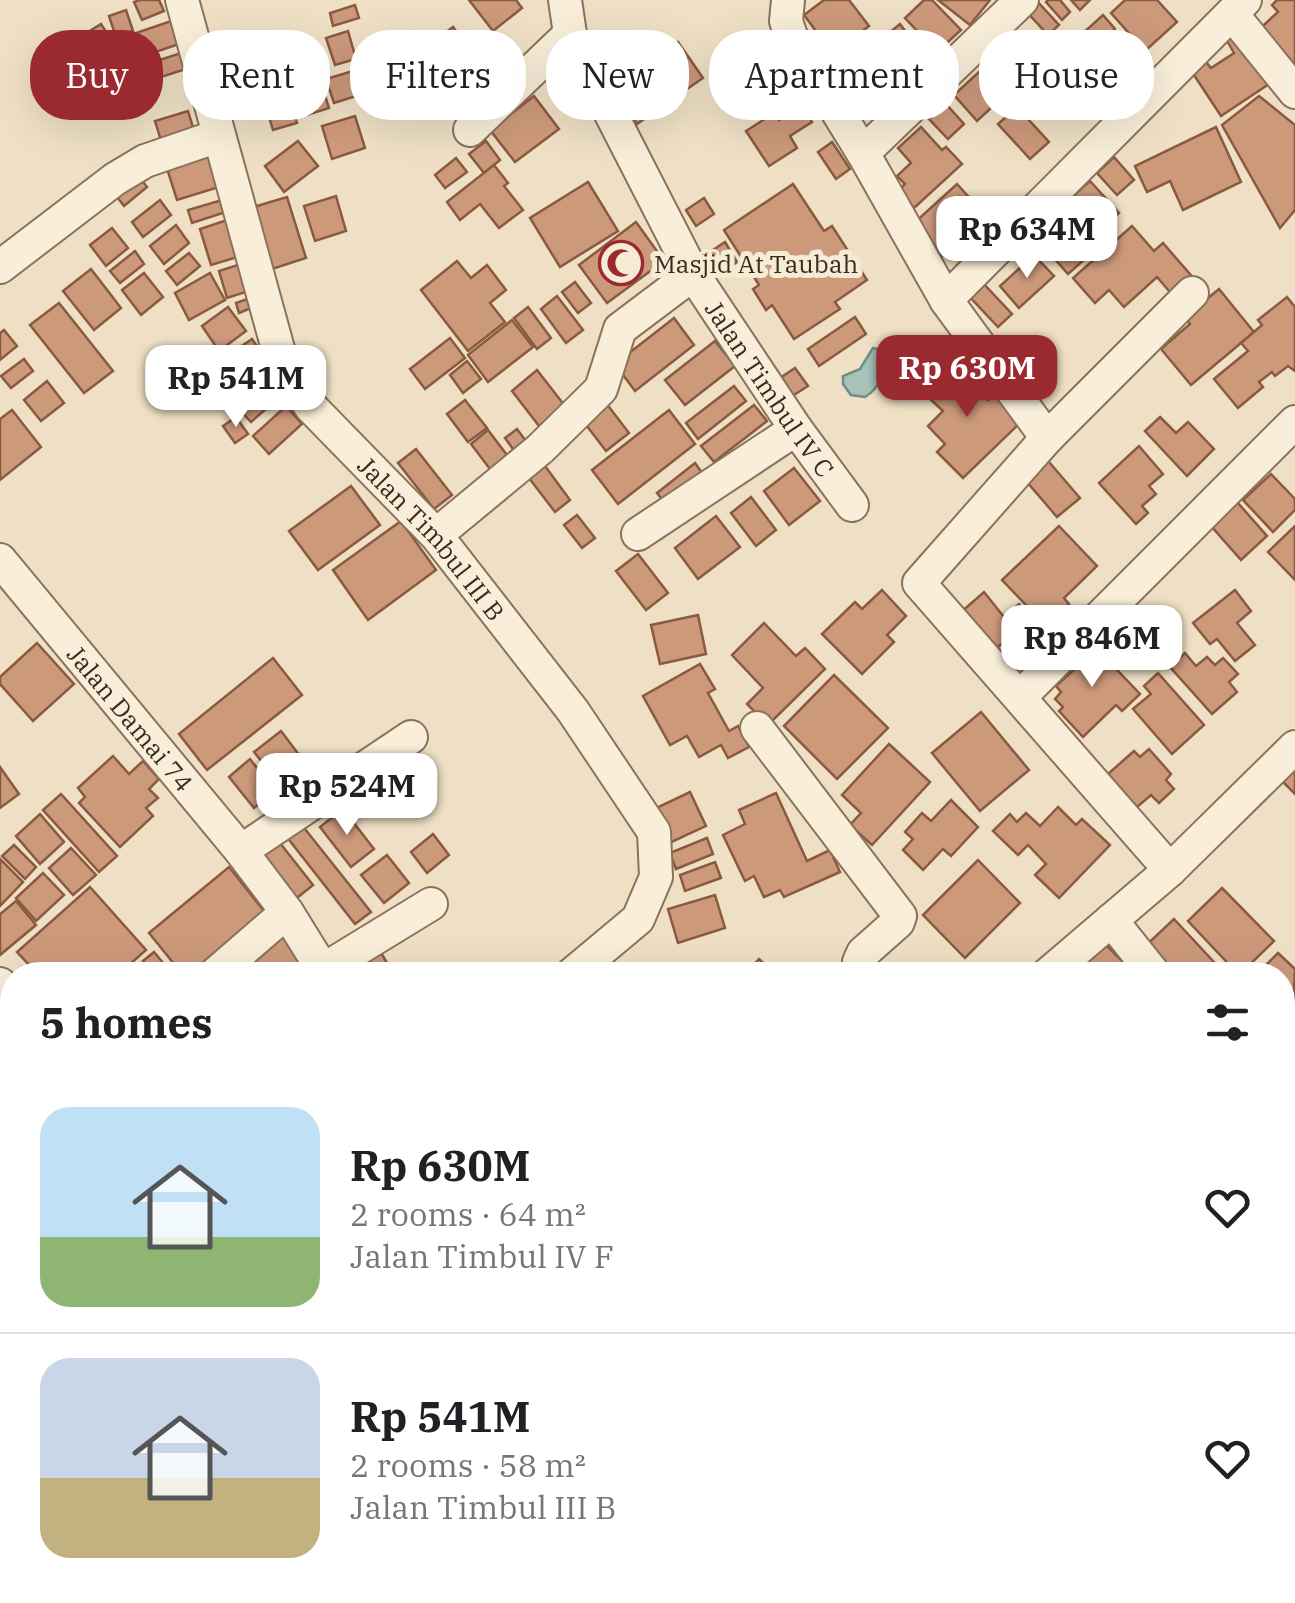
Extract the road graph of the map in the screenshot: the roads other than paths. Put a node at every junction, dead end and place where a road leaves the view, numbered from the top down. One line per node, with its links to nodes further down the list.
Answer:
1 (182, 0): 11 (street, Jalan Timbul III B)
2 (565, 0): 6 (street, Jalan Timbul IV C)
3 (788, 0): 12 (street)
4 (1022, 0): 12 (street)
5 (1238, 7): 8 (street); 16 (street)
6 (569, 30)
7 (546, 57): 10 (street)
8 (1295, 92)
9 (614, 120): 14 (street, Jalan Timbul IV C)
10 (470, 130)
11 (218, 136): 13 (street); 21 (street, Jalan Timbul III B)
12 (863, 154): 16 (street)
13 (0, 267)
14 (693, 274): 18 (street, Jalan Timbul IV C); 21 (street)
15 (1192, 293): 19 (street)
16 (946, 300): 19 (street)
17 (1295, 422): 24 (street)
18 (796, 429): 20 (street, Jalan Timbul IV C); 22 (street)
19 (1047, 438): 24 (street)
20 (852, 504)
21 (436, 534): 36 (street, Jalan Timbul III B)
22 (638, 534)
23 (0, 560): 28 (street, Jalan Damai 74)
24 (1020, 698): 29 (street)
25 (757, 728): 37 (street)
26 (411, 736): 28 (street)
27 (1295, 747): 29 (street)
28 (241, 851): 31 (street, Jalan Damai 74)
29 (1170, 870): 32 (street)
30 (431, 904): 35 (street)
31 (286, 912): 33 (street); 34 (street, Jalan Damai 74)
32 (1111, 920): 38 (street); 39 (street)
33 (229, 962)
34 (318, 962)
35 (341, 962)
36 (586, 962)
37 (860, 962)
38 (1062, 962)
39 (1145, 962)

